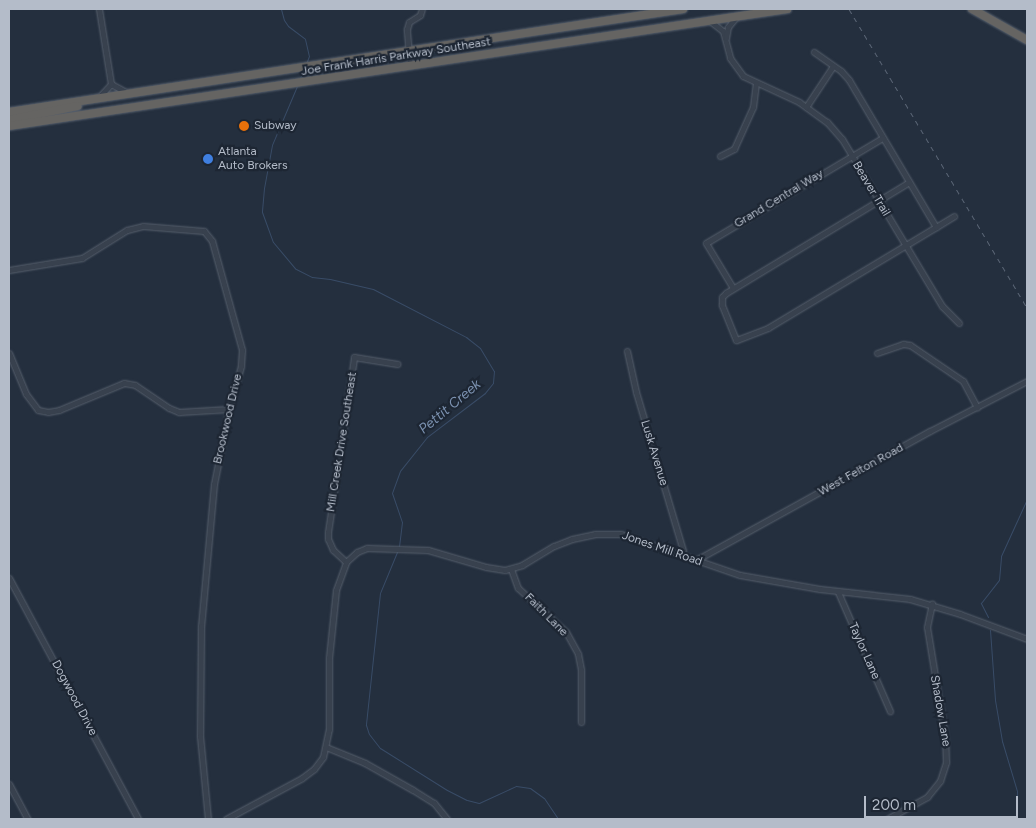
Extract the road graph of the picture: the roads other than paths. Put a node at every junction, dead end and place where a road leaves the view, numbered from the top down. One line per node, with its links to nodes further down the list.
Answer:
1 (99, 9): 14 (street)
2 (422, 9): 10 (street)
3 (683, 9): 10 (highway, Joe Frank Harris Parkway Southeast)
4 (787, 9): 6 (highway, Joe Frank Harris Parkway Southeast)
5 (972, 9): 9 (highway)
6 (737, 16): 7 (highway, Joe Frank Harris Parkway Southeast); 8 (street)
7 (709, 20): 8 (street, Beaver Trail); 12 (highway, Joe Frank Harris Parkway Southeast)
8 (726, 39): 15 (street, Beaver Trail)
9 (1027, 40)
10 (408, 51): 12 (street); 16 (highway, Joe Frank Harris Parkway Southeast)
11 (814, 52): 13 (street)
12 (410, 66): 21 (highway, Joe Frank Harris Parkway Southeast)
13 (834, 66): 18 (street); 22 (street)
14 (111, 84): 16 (street); 17 (street)
15 (756, 84): 18 (street, Beaver Trail); 23 (street)
16 (130, 94): 17 (highway, Joe Frank Harris Parkway Southeast)
17 (95, 99): 19 (highway, Joe Frank Harris Parkway Southeast); 20 (highway)
18 (806, 107): 24 (street, Beaver Trail)
19 (9, 112)
20 (9, 120)
21 (9, 126)
22 (882, 138): 24 (street, Grand Central Way); 25 (street)
23 (720, 156)
24 (852, 156): 26 (street, Beaver Trail); 31 (street, Grand Central Way)
25 (908, 182): 26 (street); 28 (street)
26 (878, 200): 29 (street, Beaver Trail); 31 (street)
27 (954, 216): 28 (street)
28 (936, 227): 29 (street)
29 (906, 246): 31 (street); 32 (street, Beaver Trail)
30 (9, 270): 39 (street, Brookwood Drive)
31 (733, 288)
32 (959, 323)
33 (627, 351): 40 (street, Lusk Avenue)
34 (9, 352): 39 (street)
35 (877, 353): 38 (street)
36 (397, 364): 42 (street, Mill Creek Drive Southeast)
37 (1027, 381): 38 (street, West Felton Road)
38 (977, 407): 41 (street, West Felton Road)
39 (229, 409): 54 (street, Brookwood Drive)
40 (682, 555): 41 (street, Jones Mill Road); 43 (street, Jones Mill Road)
41 (696, 560): 45 (street, Jones Mill Road)
42 (346, 562): 43 (street); 50 (street)
43 (511, 569): 49 (street, Faith Lane)
44 (9, 578): 53 (street, Dogwood Drive)
45 (838, 592): 46 (street, Jones Mill Road); 48 (street, Taylor Lane)
46 (932, 604): 47 (street, Jones Mill Road); 57 (street, Shadow Lane)
47 (1027, 639)
48 (890, 711)
49 (581, 722)
50 (326, 747): 55 (street); 56 (street)
51 (9, 784): 52 (street)
52 (28, 819)
53 (138, 819)
54 (208, 819)
55 (226, 819)
56 (447, 819)
57 (888, 819)

